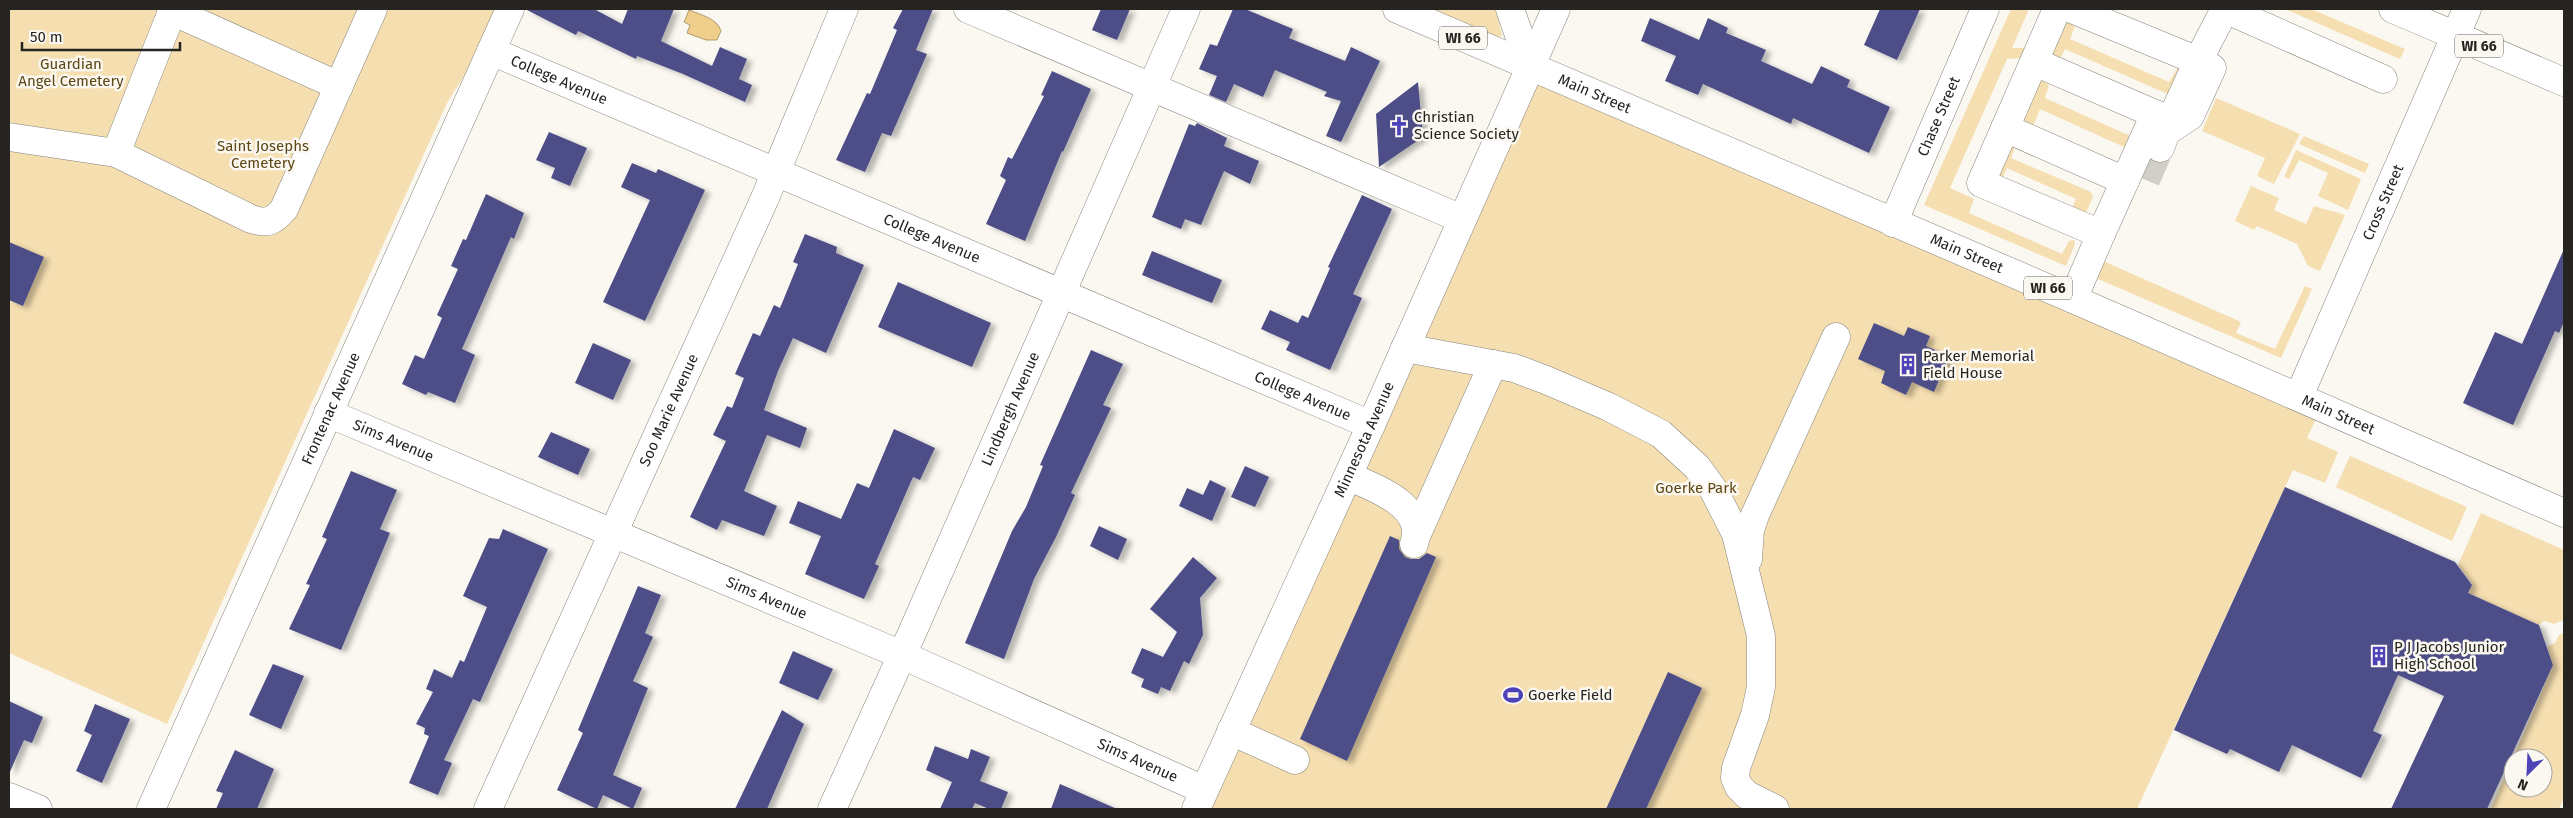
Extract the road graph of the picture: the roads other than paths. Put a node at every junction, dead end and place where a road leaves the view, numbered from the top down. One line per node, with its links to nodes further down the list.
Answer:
1 (373, 9): 23 (street)
2 (510, 9): 17 (street, Frontenac Avenue)
3 (844, 9): 30 (street, Soo Marie Avenue)
4 (968, 9): 24 (street)
5 (1186, 9): 24 (street, Lindbergh Avenue)
6 (1397, 9): 20 (street, Main Street / WI 66)
7 (1510, 9): 20 (street)
8 (1556, 9): 20 (street, Minnesota Avenue)
9 (1985, 9): 33 (street, Chase Street)
10 (2057, 9): 19 (street)
11 (2072, 9): 18 (street)
12 (2224, 9): 18 (street); 21 (street)
13 (2393, 9): 16 (street, WI 66)
14 (2467, 9): 16 (street, Cross Street)
15 (172, 10): 23 (street); 29 (street)
16 (2455, 36): 22 (street, WI 66); 40 (street, Cross Street)
17 (491, 51): 30 (street, College Avenue); 41 (street, Frontenac Avenue)
18 (2198, 61): 25 (street); 28 (street)
19 (2035, 62): 25 (street); 26 (street)
20 (1530, 67): 32 (street, Minnesota Avenue); 33 (street, Main Street / WI 66)
21 (2383, 79)
22 (2564, 82)
23 (339, 86): 29 (street)
24 (1152, 87): 32 (street); 35 (street, Lindbergh Avenue)
25 (2156, 114): 31 (street)
26 (2005, 128): 31 (street); 34 (street)
27 (9, 137): 29 (street)
28 (2160, 148)
29 (116, 153)
30 (776, 172): 35 (street, College Avenue); 45 (street, Soo Marie Avenue)
31 (2130, 186): 34 (street)
32 (1462, 219): 38 (street, Minnesota Avenue)
33 (1893, 223): 36 (street, Main Street / WI 66)
34 (2101, 234): 36 (street)
35 (1062, 293): 42 (street, College Avenue); 47 (street, Lindbergh Avenue)
36 (2073, 299): 40 (street, Main Street / WI 66)
37 (1836, 337): 46 (street)
38 (1405, 348): 39 (street); 42 (street, Minnesota Avenue)
39 (1493, 364): 43 (street); 46 (street)
40 (2299, 396): 44 (street, Main Street / WI 66)
41 (328, 412): 45 (street, Sims Avenue); 53 (street, Frontenac Avenue)
42 (1371, 425): 43 (street, Minnesota Avenue)
43 (1348, 476): 48 (street, Minnesota Avenue)
44 (2564, 513)
45 (612, 533): 47 (street, Sims Avenue); 54 (street, Soo Marie Avenue)
46 (1749, 588): 56 (street)
47 (902, 655): 51 (street, Sims Avenue); 55 (street, Lindbergh Avenue)
48 (1231, 731): 49 (street); 51 (street, Minnesota Avenue)
49 (1295, 760)
50 (9, 797): 52 (street)
51 (1200, 800)
52 (38, 809)
53 (151, 809)
54 (488, 809)
55 (832, 809)
56 (1775, 809)

